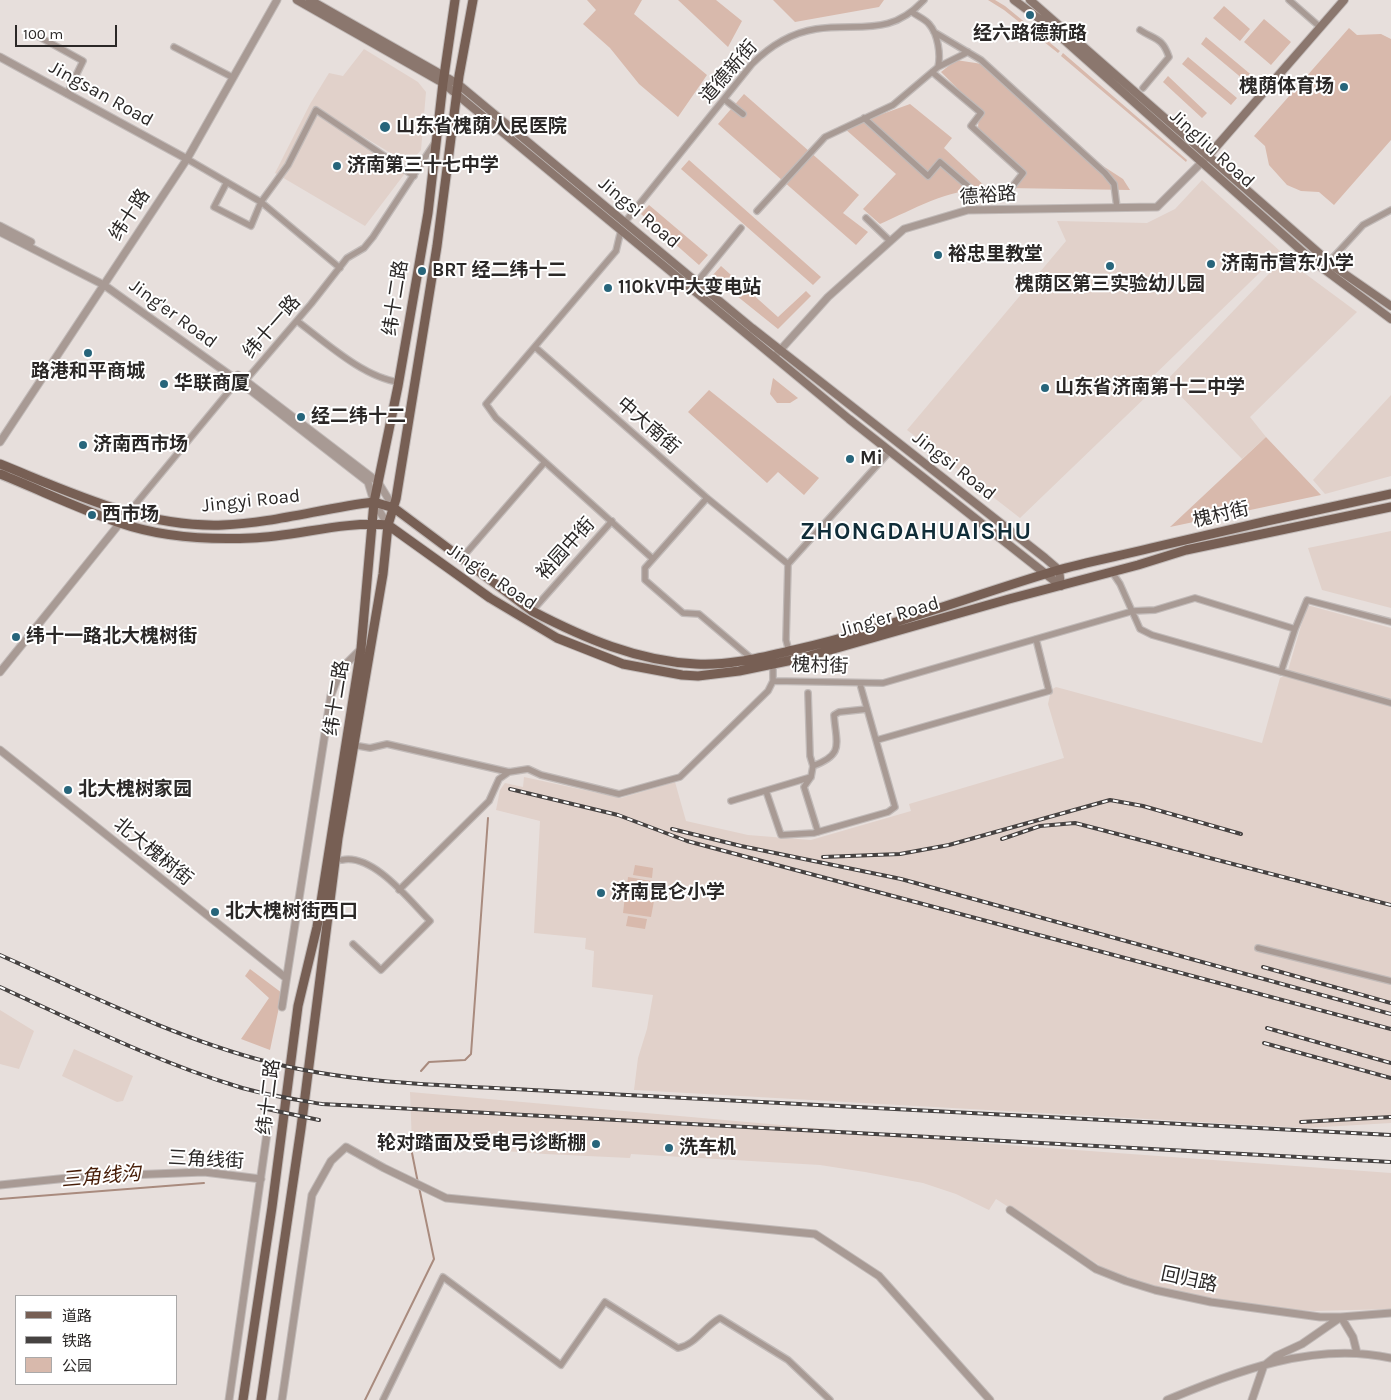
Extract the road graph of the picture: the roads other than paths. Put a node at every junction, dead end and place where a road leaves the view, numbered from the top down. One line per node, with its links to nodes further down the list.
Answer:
1 (277, 0): 21 (street, 纬十路)
2 (297, 0): 22 (main road, Jingsi Road)
3 (310, 0): 22 (main road, Jingsi Road)
4 (455, 0): 22 (main road, 纬十二路)
5 (473, 0): 23 (main road, 纬十二路)
6 (924, 0): 11 (street, 道德新街)
7 (1014, 0): 33 (main road, Jingliu Road)
8 (1030, 0): 31 (main road, Jingliu Road)
9 (1289, 0): 12 (street)
10 (1344, 0): 12 (main road)
11 (912, 12): 14 (street); 27 (street, 道德新街)
12 (1320, 27): 31 (main road)
13 (1140, 30): 24 (street)
14 (934, 32): 17 (street); 19 (street)
15 (36, 35): 25 (street)
16 (174, 47): 21 (street)
17 (968, 52): 19 (street); 37 (street)
18 (0, 57): 25 (street, Jingsan Road)
19 (938, 67): 20 (street)
20 (932, 72): 29 (street); 29 (street)
21 (232, 77): 32 (street, 纬十路)
22 (443, 79): 23 (main road, Jingsi Road); 26 (main road, Jingsi Road); 30 (main road, 纬十二路)
23 (458, 84): 26 (main road, 纬十二路); 41 (main road, Jingsi Road)
24 (1143, 88)
25 (67, 94): 32 (street, Jingsan Road)
26 (456, 95): 44 (main road, Jingsi Road); 69 (main road, 纬十二路)
27 (724, 99): 28 (street); 41 (street, 道德新街)
28 (742, 114)
29 (864, 118): 39 (street)
30 (436, 142): 34 (street, 纬十一路); 58 (main road, 纬十二路)
31 (1209, 155): 33 (street, 德裕路); 47 (main road, Jingliu Road)
32 (187, 159): 35 (street); 50 (street, 纬十路)
33 (1203, 163): 37 (street, 德裕路); 52 (main road, Jingliu Road)
34 (414, 176): 36 (street); 48 (street, 纬十一路)
35 (227, 182): 36 (street); 36 (street)
36 (261, 202): 48 (street)
37 (1117, 208): 46 (street, 德裕路)
38 (1391, 210): 47 (street)
39 (757, 211)
40 (866, 218): 46 (street)
41 (624, 222): 49 (main road, Jingsi Road)
42 (0, 226): 50 (street, Jing'er Road)
43 (741, 228): 49 (street)
44 (622, 230): 54 (street); 56 (main road, Jingsi Road)
45 (0, 232): 50 (street, Jing'er Road)
46 (890, 241): 55 (street, 德裕路)
47 (1329, 262): 51 (main road, Jingliu Road)
48 (340, 268): 53 (street, 纬十一路)
49 (696, 282): 55 (main road, Jingsi Road)
50 (106, 283): 57 (street, Jing'er Road); 59 (street, 纬十路)
51 (1391, 306)
52 (1391, 319)
53 (297, 321): 57 (street, 纬十一路); 58 (street)
54 (535, 347): 61 (street); 66 (street, 中大南街)
55 (779, 349): 56 (street, 德裕路); 78 (main road, Jingsi Road)
56 (774, 357): 60 (main road, Jingsi Road)
57 (244, 382): 64 (street, Jing'er Road); 67 (street, Jing'er Road); 70 (street, 纬十一路)
58 (399, 382): 64 (main road, 纬十二路)
59 (0, 442)
60 (890, 451): 77 (street); 80 (main road, Jingsi Road)
61 (545, 462): 71 (street); 75 (street)
62 (0, 464): 70 (main road, Jingyi Road)
63 (0, 474): 72 (main road, Jingyi Road)
64 (378, 482): 67 (main road, 纬十二路); 69 (street, Jing'er Road)
65 (1391, 494): 78 (main road, 槐村街)
66 (707, 498): 76 (street); 77 (street, 中大南街)
67 (374, 502): 69 (main road, Jingyi Road); 70 (main road, Jingyi Road); 73 (main road, 纬十二路); 74 (street, Jing'er Road)
68 (1391, 507): 79 (main road, 槐村街)
69 (394, 508): 74 (main road, 纬十二路); 75 (main road, Jing'er Road)
70 (127, 513): 72 (street, 纬十一路)
71 (612, 521): 76 (street, 裕园中街); 82 (street, 裕园中街)
72 (120, 523): 73 (main road, Jingyi Road); 91 (street)
73 (371, 523): 74 (main road, Jingyi Road); 87 (main road, 纬十二路)
74 (388, 525): 90 (main road, Jing'er Road); 99 (main road, 纬十二路)
75 (461, 559): 82 (main road, Jing'er Road)
76 (653, 559): 89 (street)
77 (788, 564): 88 (street)
78 (1059, 570): 80 (main road, Jing'er Road); 81 (main road)
79 (1112, 572): 81 (main road, 槐村街); 83 (street)
80 (1047, 574): 81 (main road, Jingsi Road); 88 (main road, Jing'er Road)
81 (1061, 586): 90 (main road, Jing'er Road)
82 (532, 611): 89 (main road, Jing'er Road)
83 (1133, 611): 85 (street, 槐村街); 86 (street, 槐村街); 92 (street)
84 (1391, 622): 85 (street)
85 (1295, 629): 92 (street)
86 (1036, 639): 94 (street, 槐村街); 98 (street)
87 (361, 649): 111 (street); 124 (main road, 纬十二路)
88 (789, 652): 89 (main road, Jing'er Road)
89 (751, 658)
90 (773, 664): 93 (street, 槐村街)
91 (0, 672)
92 (1281, 672): 96 (street)
93 (773, 681): 94 (street, 槐村街); 102 (street)
94 (860, 684): 97 (street)
95 (808, 693): 101 (street)
96 (1391, 703)
97 (867, 709): 98 (street); 101 (street)
98 (876, 740): 106 (street)
99 (353, 745): 102 (street); 125 (main road, 纬十二路)
100 (0, 750): 111 (street, 北大槐树街)
101 (814, 766): 103 (street)
102 (509, 772): 108 (street)
103 (811, 777): 104 (street); 106 (street)
104 (766, 791): 105 (street); 106 (street)
105 (731, 801)
106 (818, 832)
107 (342, 860): 108 (street)
108 (399, 890): 109 (street)
109 (353, 944)
110 (1258, 948): 112 (street)
111 (286, 978): 113 (street)
112 (1391, 981)
113 (282, 1008)
114 (268, 1126): 115 (street, 三角线街)
115 (261, 1180): 116 (street, 三角线街); 123 (street, 三角线街)
116 (0, 1185)
117 (1010, 1210): 119 (street, 回归路)
118 (1391, 1313): 119 (street, 回归路)
119 (1341, 1317): 120 (street); 122 (street)
120 (1357, 1353): 121 (street); 122 (street)
121 (1391, 1358)
122 (1264, 1365): 130 (street); 131 (street)
123 (229, 1400)
124 (243, 1400)
125 (261, 1400)
126 (282, 1400): 129 (street)
127 (383, 1400): 128 (street)
128 (830, 1400)
129 (990, 1400)
130 (1167, 1400)
131 (1252, 1400)

